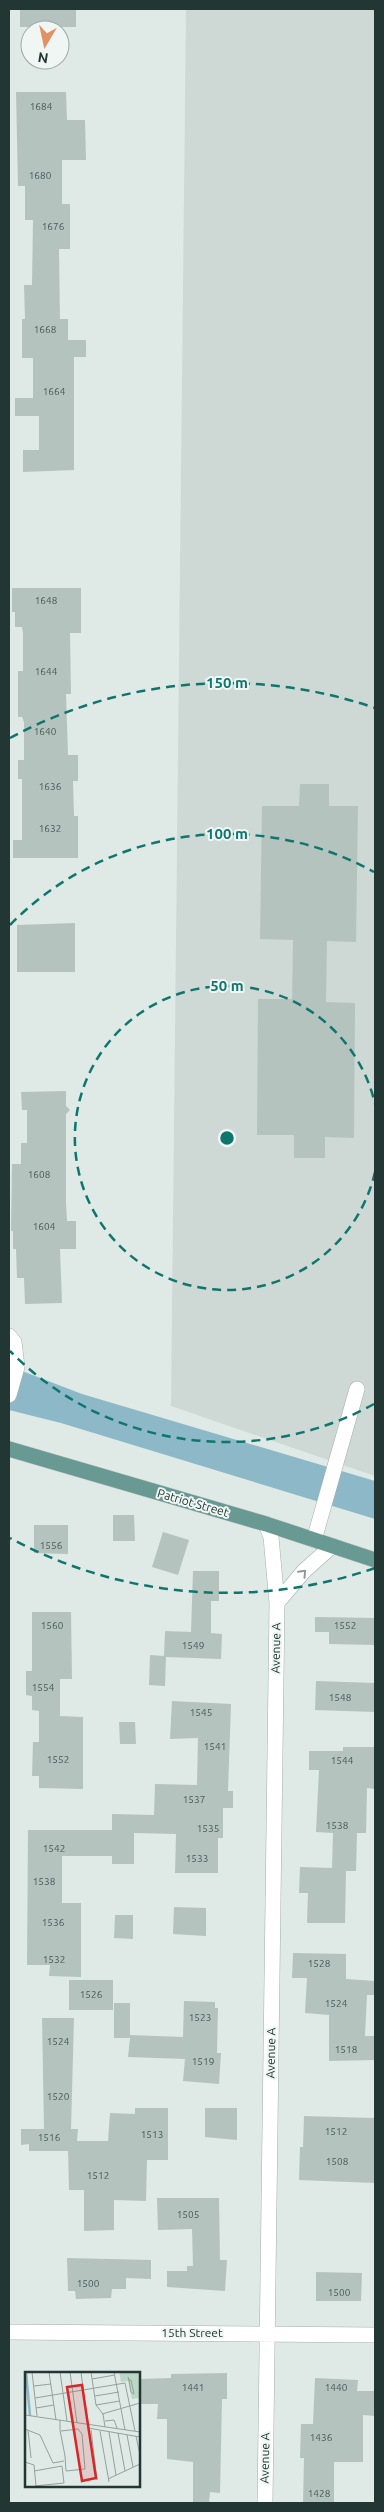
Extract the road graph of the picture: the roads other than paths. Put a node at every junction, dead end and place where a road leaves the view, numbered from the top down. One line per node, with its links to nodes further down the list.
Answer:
1 (9, 1336): 3 (street)
2 (357, 1389): 6 (street)
3 (9, 1395)
4 (9, 1449): 5 (main road, Patriot Street)
5 (266, 1524): 6 (main road, Patriot Street); 9 (street, Avenue A)
6 (314, 1540): 7 (main road, Patriot Street)
7 (332, 1546): 8 (main road, Patriot Street); 9 (street, one-way to 7)
8 (375, 1560)
9 (277, 1603): 11 (street, Avenue A)
10 (9, 2332): 11 (street, 15th Street)
11 (267, 2333): 12 (street, 15th Street); 13 (street, Avenue A)
12 (375, 2335)
13 (264, 2503)

